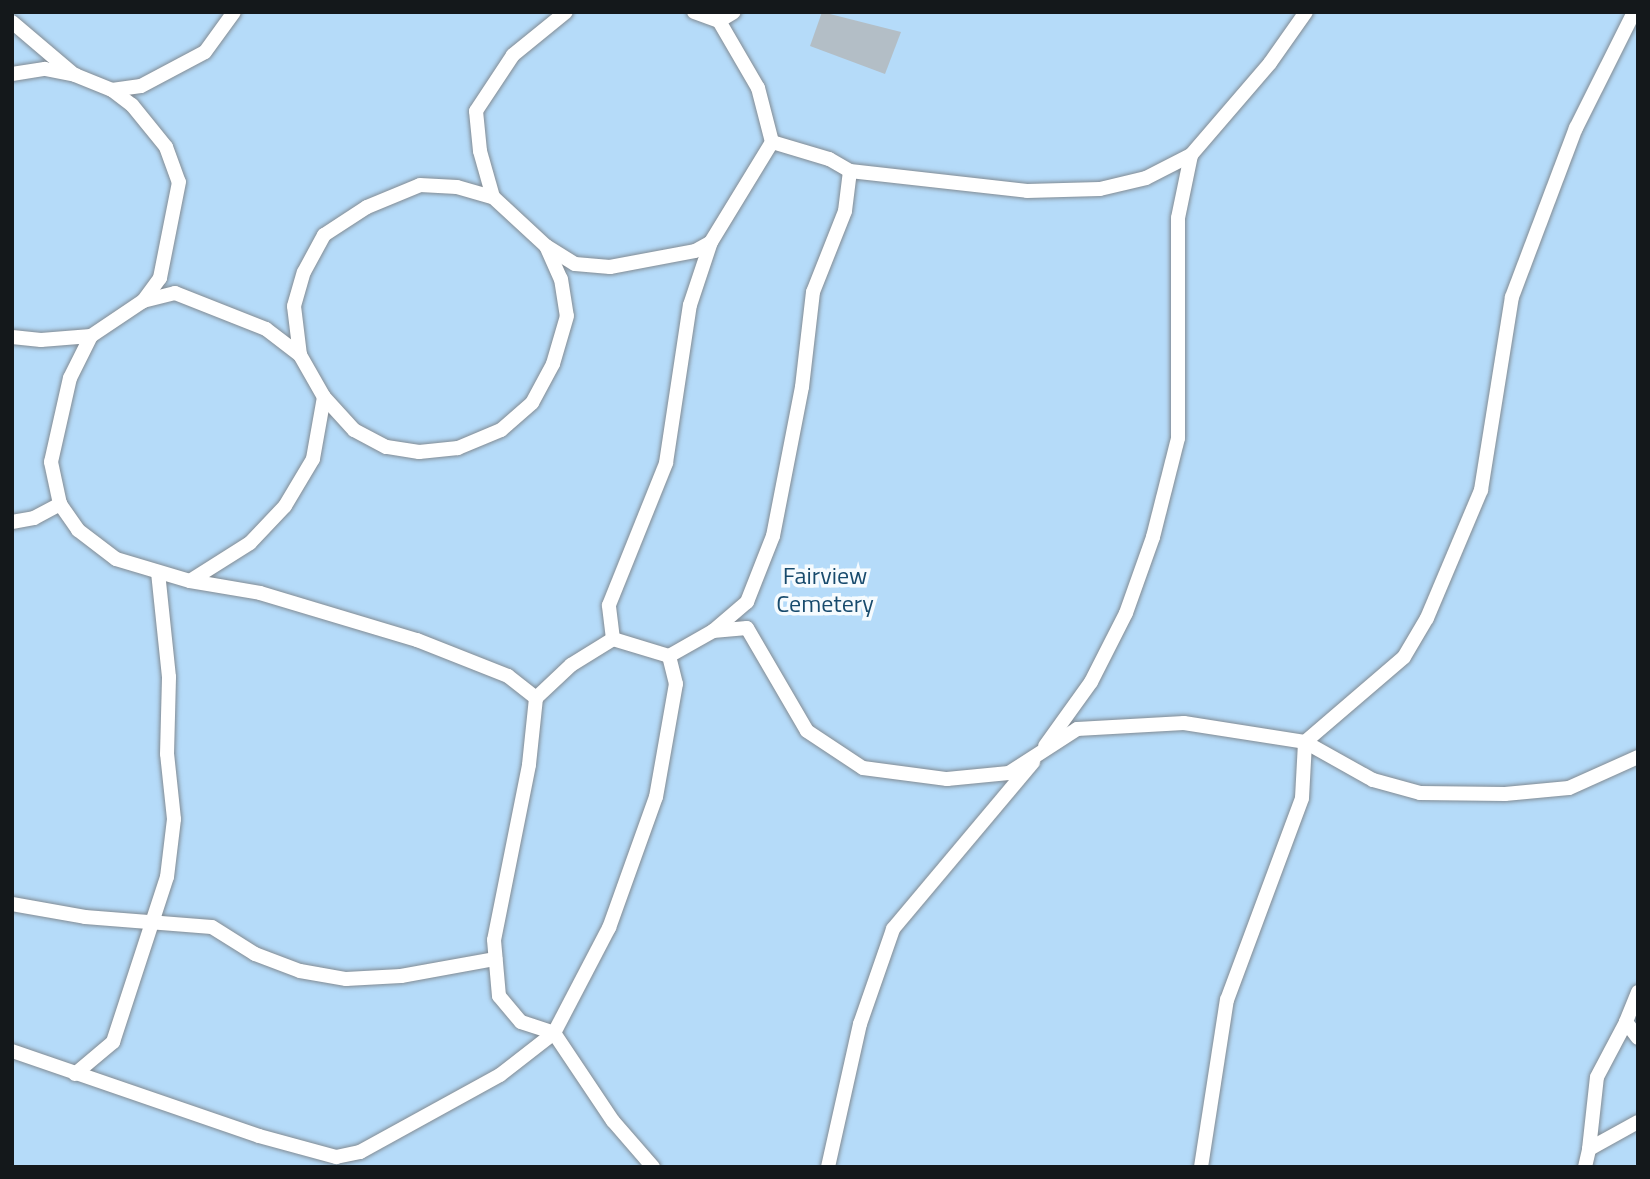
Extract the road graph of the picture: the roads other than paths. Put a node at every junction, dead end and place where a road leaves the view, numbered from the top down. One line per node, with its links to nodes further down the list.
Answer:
1 (234, 12): 11 (lane)
2 (566, 12): 15 (lane)
3 (694, 12): 7 (lane)
4 (734, 12): 7 (lane)
5 (1306, 12): 13 (lane)
6 (1633, 12): 31 (lane)
7 (719, 21): 12 (lane)
8 (12, 22): 10 (lane)
9 (12, 74): 10 (lane)
10 (75, 75): 11 (lane)
11 (112, 90): 18 (lane)
12 (772, 142): 14 (lane); 16 (lane)
13 (1191, 155): 14 (lane); 32 (lane)
14 (850, 172): 27 (lane)
15 (493, 197): 17 (lane); 21 (lane)
16 (711, 242): 17 (lane); 28 (lane)
17 (546, 246): 22 (lane)
18 (143, 301): 19 (lane); 21 (lane)
19 (91, 336): 20 (lane); 23 (lane)
20 (12, 337)
21 (300, 355): 22 (lane)
22 (324, 397): 26 (lane)
23 (60, 503): 24 (lane); 25 (lane)
24 (12, 522)
25 (158, 573): 26 (lane); 35 (lane)
26 (190, 581): 30 (lane)
27 (713, 631): 29 (lane); 32 (lane)
28 (613, 639): 29 (lane); 30 (lane)
29 (669, 656): 39 (lane)
30 (536, 698): 36 (lane)
31 (1305, 742): 32 (lane); 33 (lane); 47 (lane)
32 (1041, 752): 46 (lane)
33 (1638, 757)
34 (12, 904): 35 (lane)
35 (155, 921): 36 (lane); 42 (lane)
36 (495, 959): 39 (lane)
37 (1638, 992): 38 (lane)
38 (1626, 1021): 40 (lane); 44 (lane)
39 (554, 1033): 42 (lane); 45 (lane)
40 (1638, 1038)
41 (12, 1051): 42 (lane)
42 (75, 1074)
43 (1638, 1122): 44 (lane)
44 (1589, 1149): 48 (lane)
45 (653, 1167)
46 (828, 1167)
47 (1201, 1167)
48 (1585, 1167)

